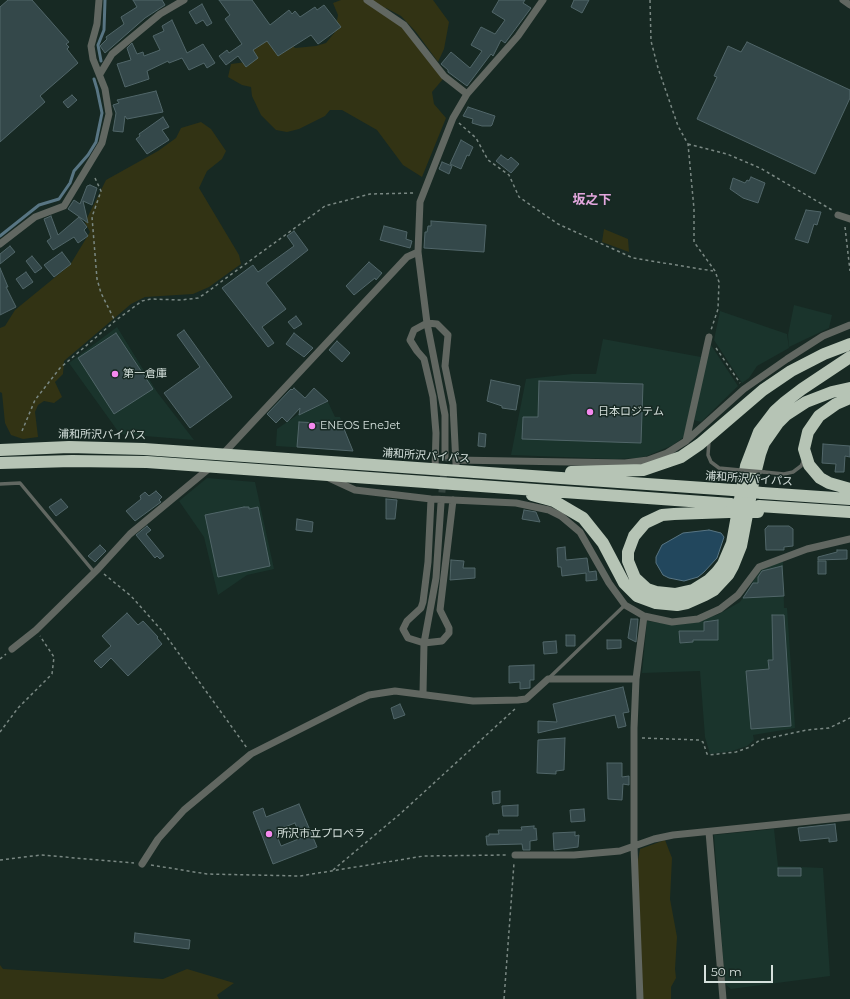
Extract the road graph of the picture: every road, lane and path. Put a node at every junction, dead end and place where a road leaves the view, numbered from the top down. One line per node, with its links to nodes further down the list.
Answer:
1 (99, 0): 8 (street)
2 (184, 0): 8 (street)
3 (367, 0): 9 (street)
4 (543, 0): 9 (street)
5 (650, 0): 11 (path)
6 (843, 0): 7 (street)
7 (850, 5)
8 (100, 74): 16 (street)
9 (467, 94): 10 (street)
10 (453, 118): 13 (street); 18 (path)
11 (688, 144): 14 (path); 18 (path)
12 (95, 178): 20 (path)
13 (423, 194): 17 (street); 20 (path)
14 (838, 215): 15 (street); 19 (path)
15 (850, 218)
16 (0, 244)
17 (418, 252): 21 (street); 33 (street)
18 (715, 271): 23 (path)
19 (850, 271)
20 (115, 321): 29 (path)
21 (427, 323): 34 (street); 38 (street); 39 (street)
22 (850, 325): 27 (street)
23 (709, 338): 27 (path); 31 (street)
24 (850, 344): 30 (highway)
25 (850, 357): 48 (highway)
26 (850, 388): 41 (highway)
27 (744, 389): 31 (street)
28 (850, 398): 35 (highway)
29 (22, 431)
30 (710, 436): 35 (lane, bridge); 38 (highway)
31 (686, 441): 38 (street)
32 (0, 450): 33 (highway, 浦和所沢バイパス)
33 (222, 455): 39 (highway, 浦和所沢バイパス)
34 (445, 456)
35 (806, 458): 43 (highway)
36 (0, 462): 37 (highway)
37 (212, 466): 40 (highway); 51 (street)
38 (460, 468): 39 (highway, 浦和所沢バイパス); 45 (highway, 浦和所沢バイパス, bridge)
39 (435, 470)
40 (319, 473): 41 (highway); 44 (street)
41 (392, 479): 48 (highway)
42 (0, 484): 51 (lane)
43 (850, 489)
44 (431, 499): 46 (street); 55 (street)
45 (850, 499)
46 (453, 500): 52 (street); 55 (street)
47 (441, 503): 55 (street)
48 (730, 508): 49 (highway)
49 (845, 511)
50 (850, 539): 53 (street)
51 (96, 570): 54 (street); 64 (path)
52 (625, 605): 53 (street); 57 (lane)
53 (644, 616): 58 (street)
54 (36, 630): 56 (street); 62 (path)
55 (424, 643): 59 (street)
56 (12, 649)
57 (548, 679): 58 (street); 60 (street)
58 (636, 679): 63 (street)
59 (423, 694): 60 (street); 64 (street)
60 (526, 699): 71 (path)
61 (850, 718): 63 (path)
62 (0, 732)
63 (634, 738): 67 (street)
64 (251, 754): 70 (street)
65 (850, 817): 66 (street)
66 (709, 832): 67 (street); 74 (street)
67 (634, 847): 68 (street); 73 (street)
68 (515, 855): 71 (path); 72 (path)
69 (0, 860): 70 (path)
70 (142, 864): 71 (path)
71 (332, 870)
72 (504, 999)
73 (640, 999)
74 (723, 999)

